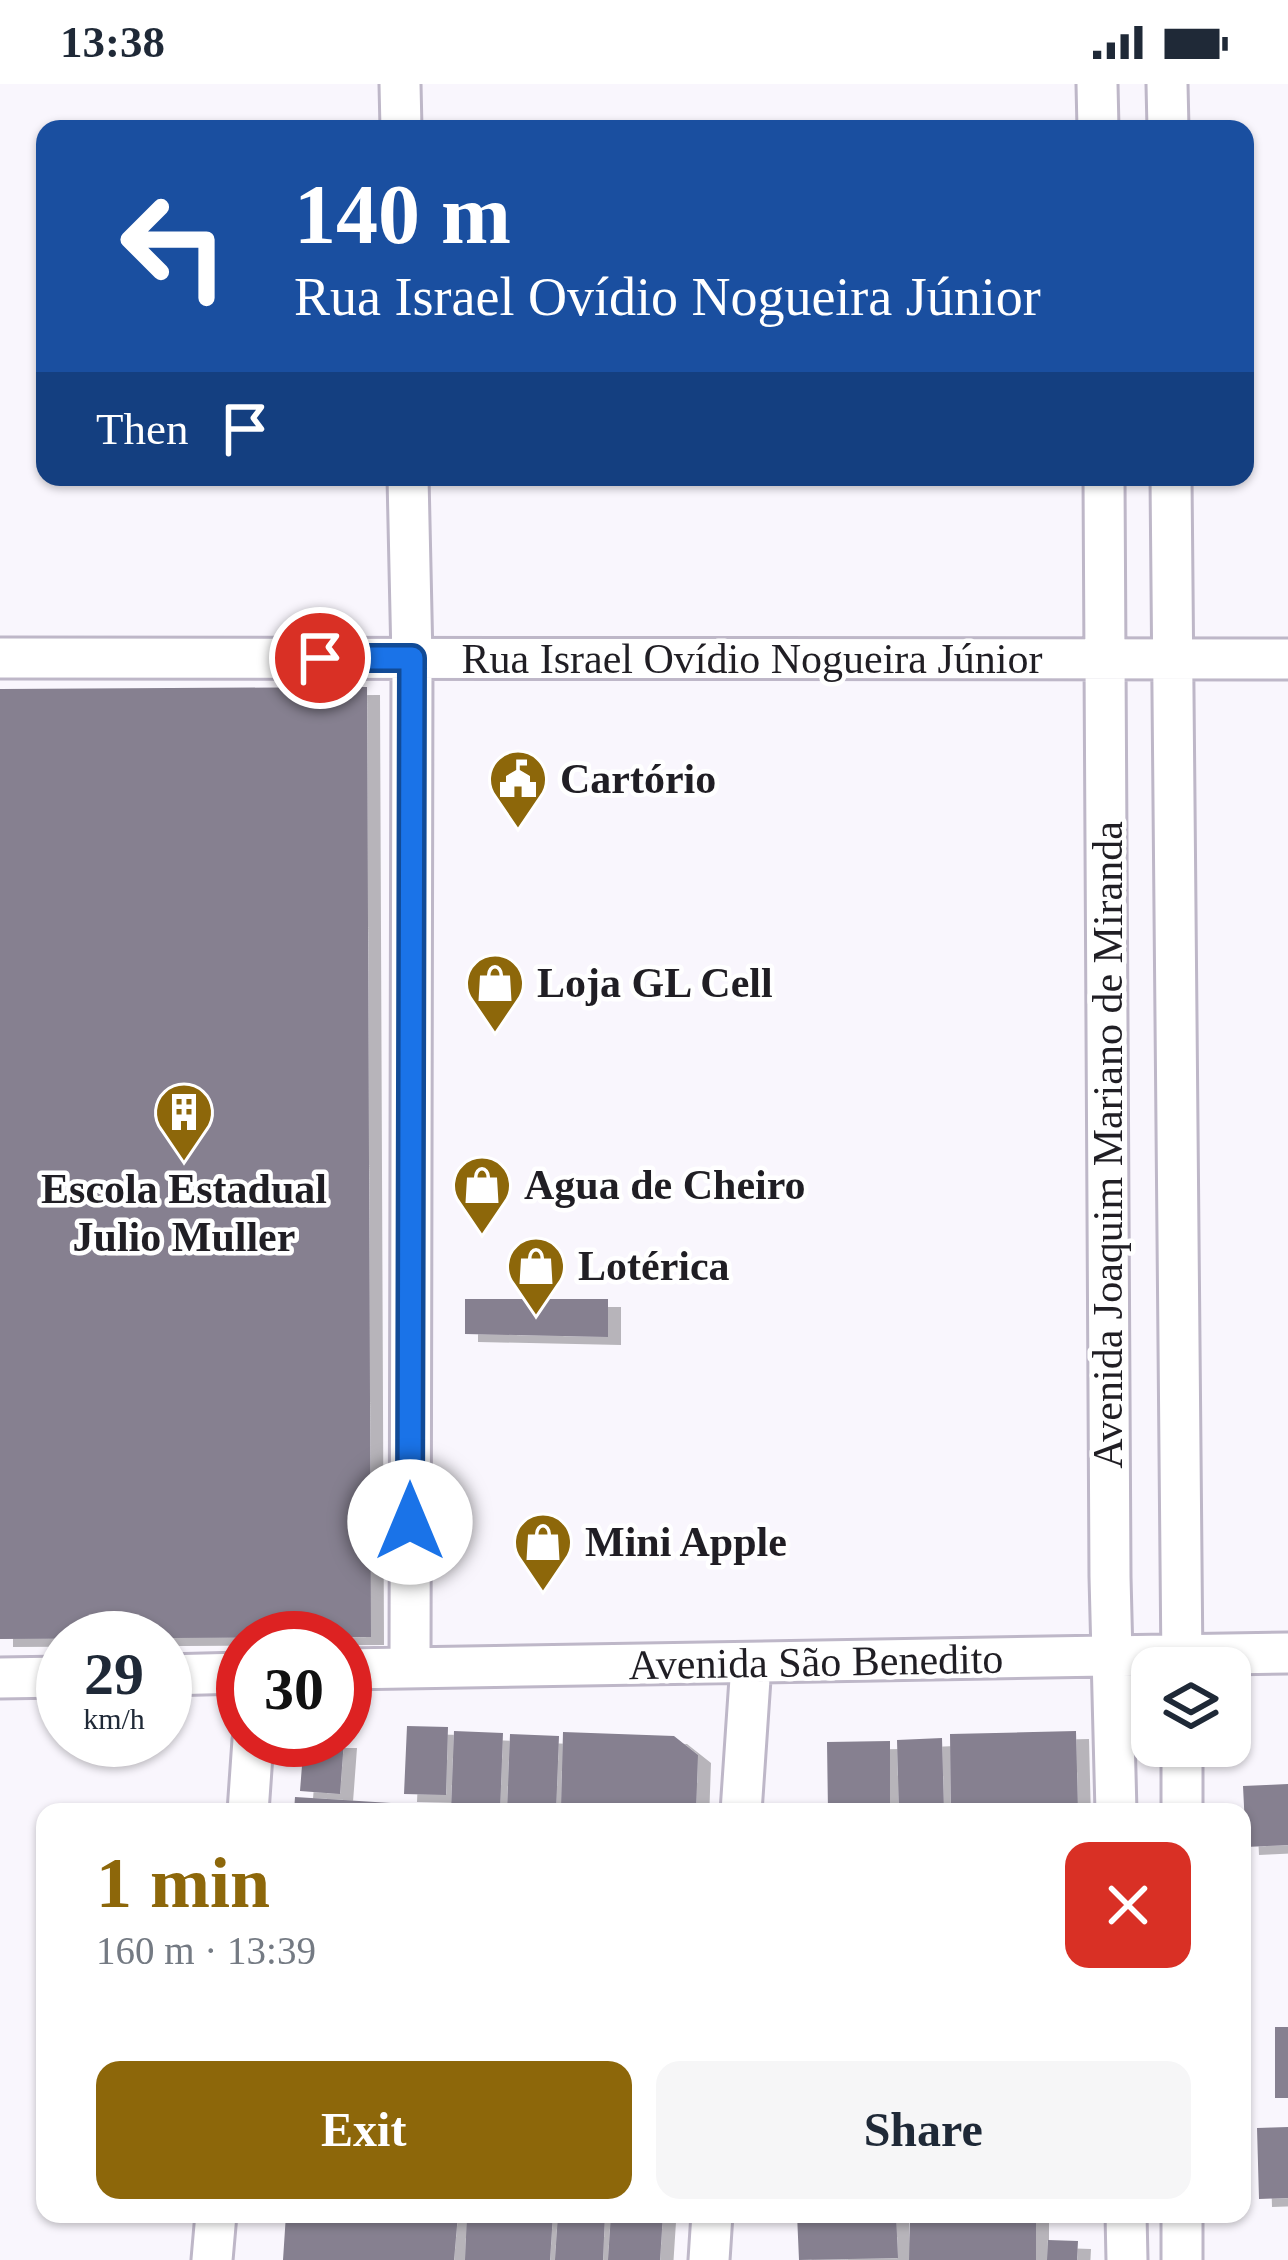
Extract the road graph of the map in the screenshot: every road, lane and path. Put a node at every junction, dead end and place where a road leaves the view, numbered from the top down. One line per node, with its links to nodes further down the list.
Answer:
1 (400, 84): 4 (street)
2 (1097, 84): 5 (street)
3 (1167, 84): 6 (street)
4 (401, 120)
5 (1098, 120)
6 (1168, 120)
7 (408, 486): 11 (street)
8 (1104, 486): 12 (street, Avenida Joaquim Mariano de Miranda)
9 (1171, 486): 13 (street, Avenida Joaquim Mariano de Miranda)
10 (0, 658): 11 (street, Rua Israel Ovídio Nogueira Júnior)
11 (412, 658): 12 (street, Rua Israel Ovídio Nogueira Júnior); 23 (street)
12 (1107, 659): 13 (street, Rua Israel Ovídio Nogueira Júnior); 16 (street, Avenida Joaquim Mariano de Miranda)
13 (1173, 659): 14 (street, Rua Israel Ovídio Nogueira Júnior); 15 (street, Avenida Joaquim Mariano de Miranda)
14 (1288, 659)
15 (1178, 1191): 16 (street); 17 (street, Avenida Joaquim Mariano de Miranda)
16 (1108, 1193): 20 (street, Avenida Joaquim Mariano de Miranda)
17 (1182, 1647)
18 (1288, 1653): 19 (street, Avenida São Benedito)
19 (1251, 1656)
20 (1112, 1657): 21 (street, Avenida São Benedito); 22 (street, Avenida São Benedito); 31 (street, Avenida Joaquim Mariano de Miranda)
21 (1131, 1658)
22 (751, 1664): 23 (street, Avenida São Benedito); 30 (street)
23 (410, 1666): 24 (street, Avenida São Benedito)
24 (372, 1668)
25 (36, 1677): 26 (street)
26 (0, 1678)
27 (252, 1767): 29 (street)
28 (1182, 1767): 32 (street)
29 (249, 1803)
30 (741, 1803)
31 (1116, 1803)
32 (1182, 1803)
33 (215, 2223): 37 (street)
34 (711, 2223): 38 (street)
35 (1126, 2223): 39 (street)
36 (1182, 2223): 40 (street)
37 (212, 2260)
38 (709, 2260)
39 (1127, 2260)
40 (1181, 2260)

